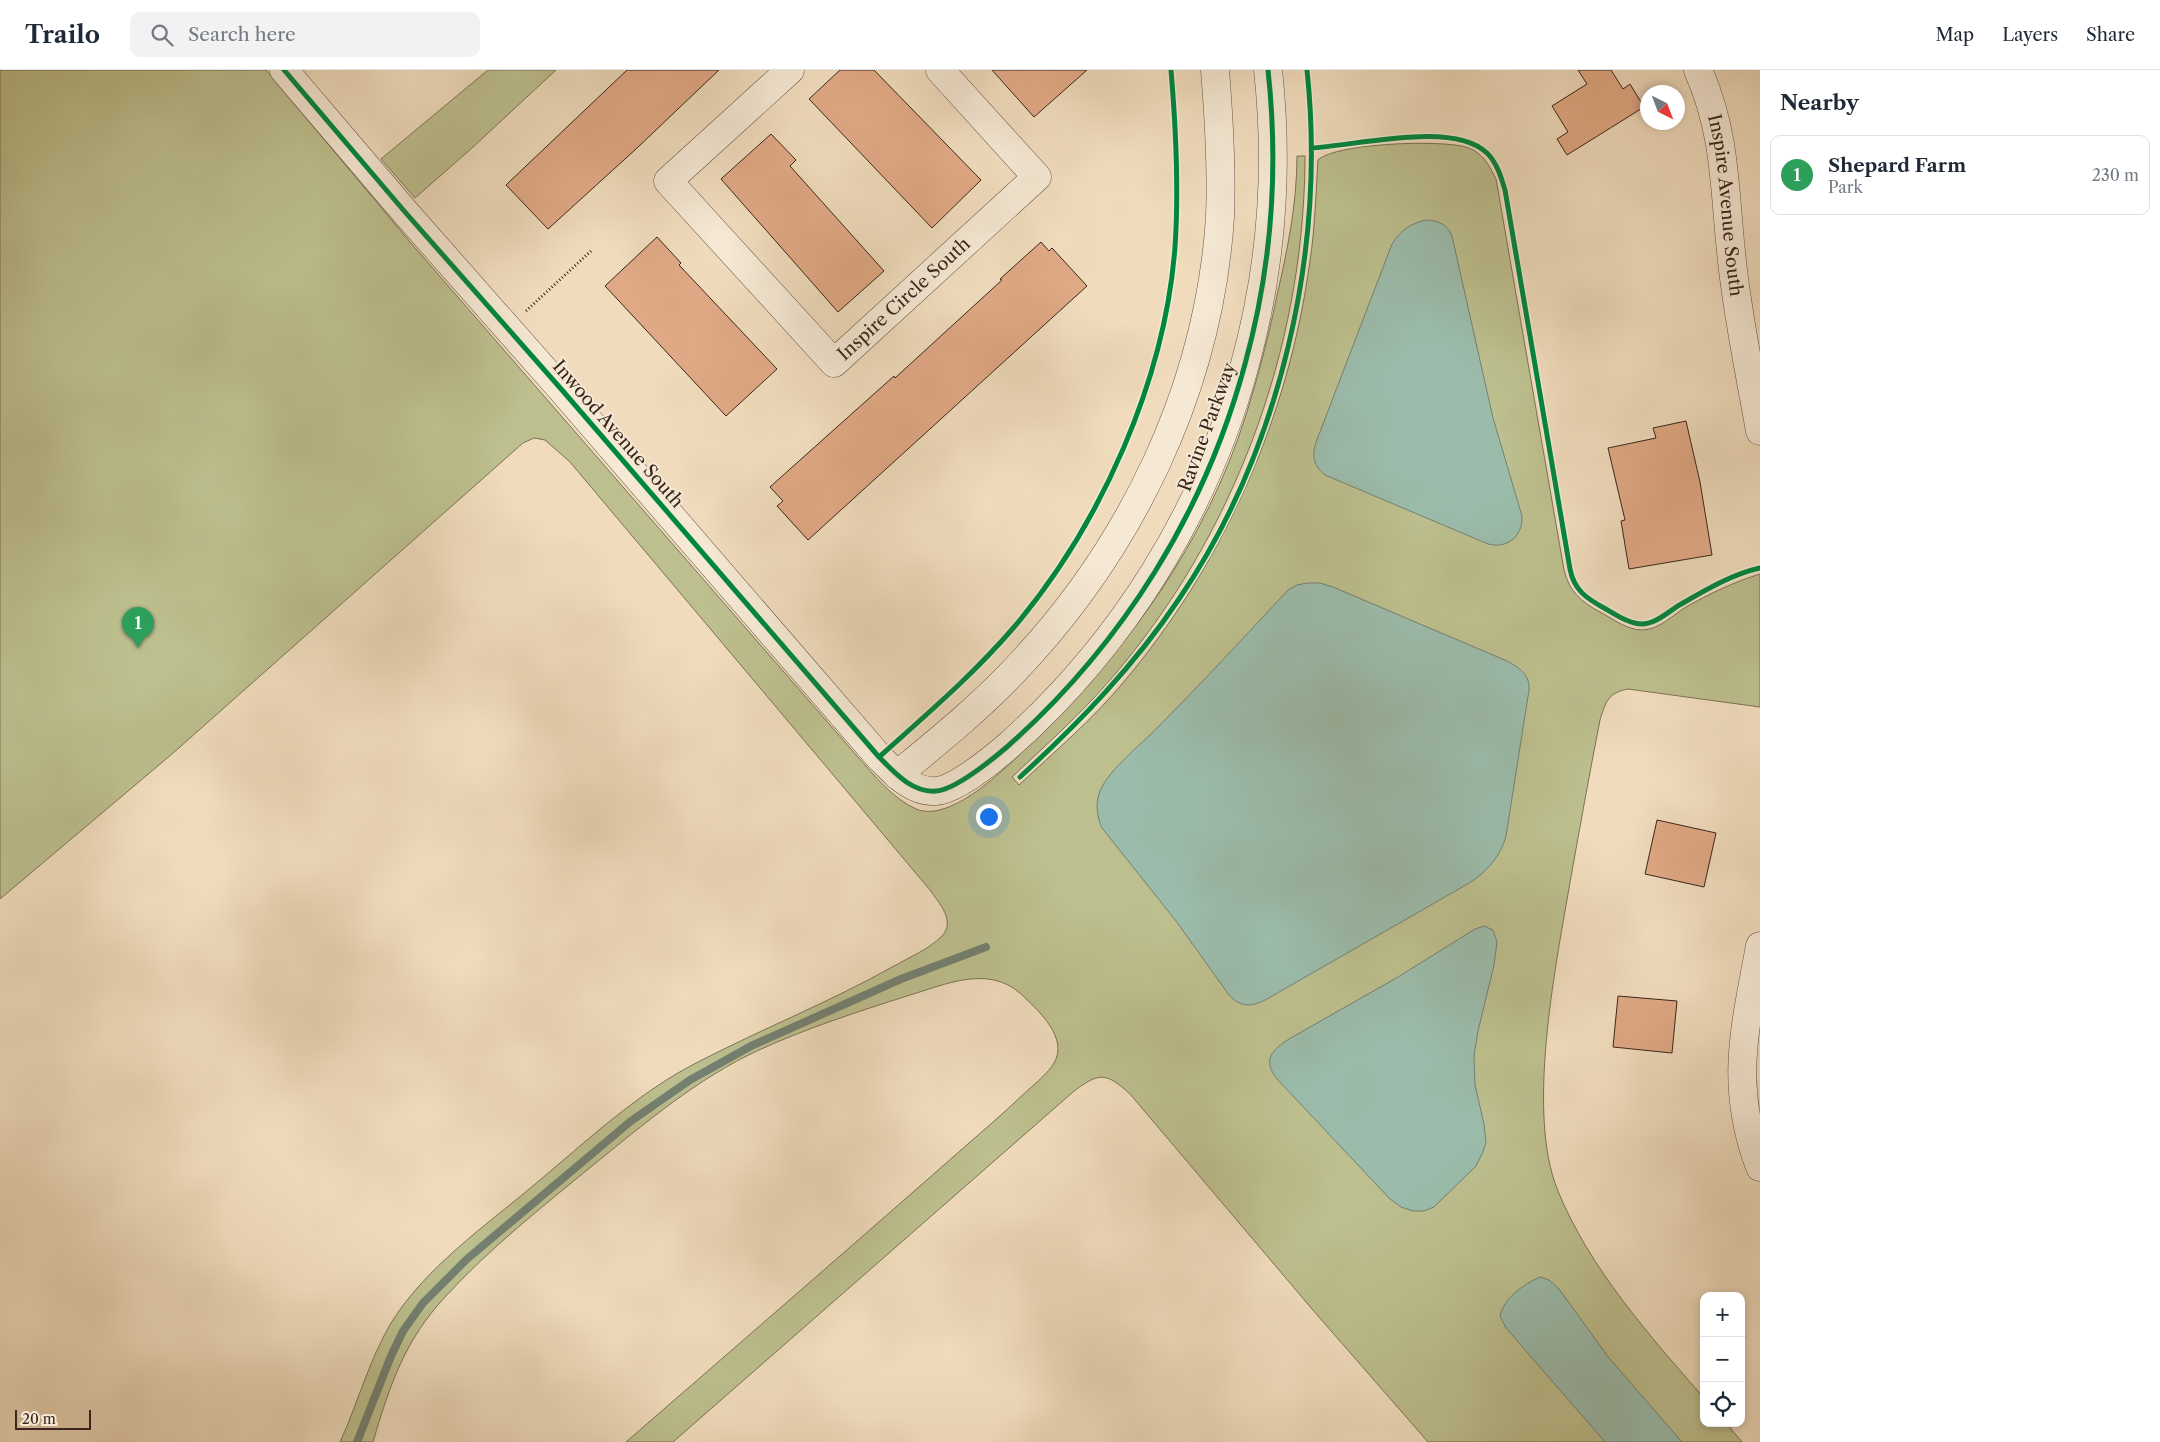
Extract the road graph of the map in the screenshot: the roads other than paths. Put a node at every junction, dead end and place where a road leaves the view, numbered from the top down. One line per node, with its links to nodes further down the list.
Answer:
1 (284, 70): 9 (street, Inwood Avenue South)
2 (790, 70): 3 (street, Inspire Circle South)
3 (940, 70)
4 (1214, 70): 9 (street, Ravine Parkway)
5 (1268, 70): 10 (street, Ravine Parkway)
6 (1698, 70): 7 (street, Inspire Avenue South)
7 (1752, 341): 8 (street, Inspire Avenue South)
8 (1760, 431)
9 (897, 775): 10 (street, Inwood Avenue South)
10 (945, 789)
11 (1760, 946): 12 (street)
12 (1760, 1167)

